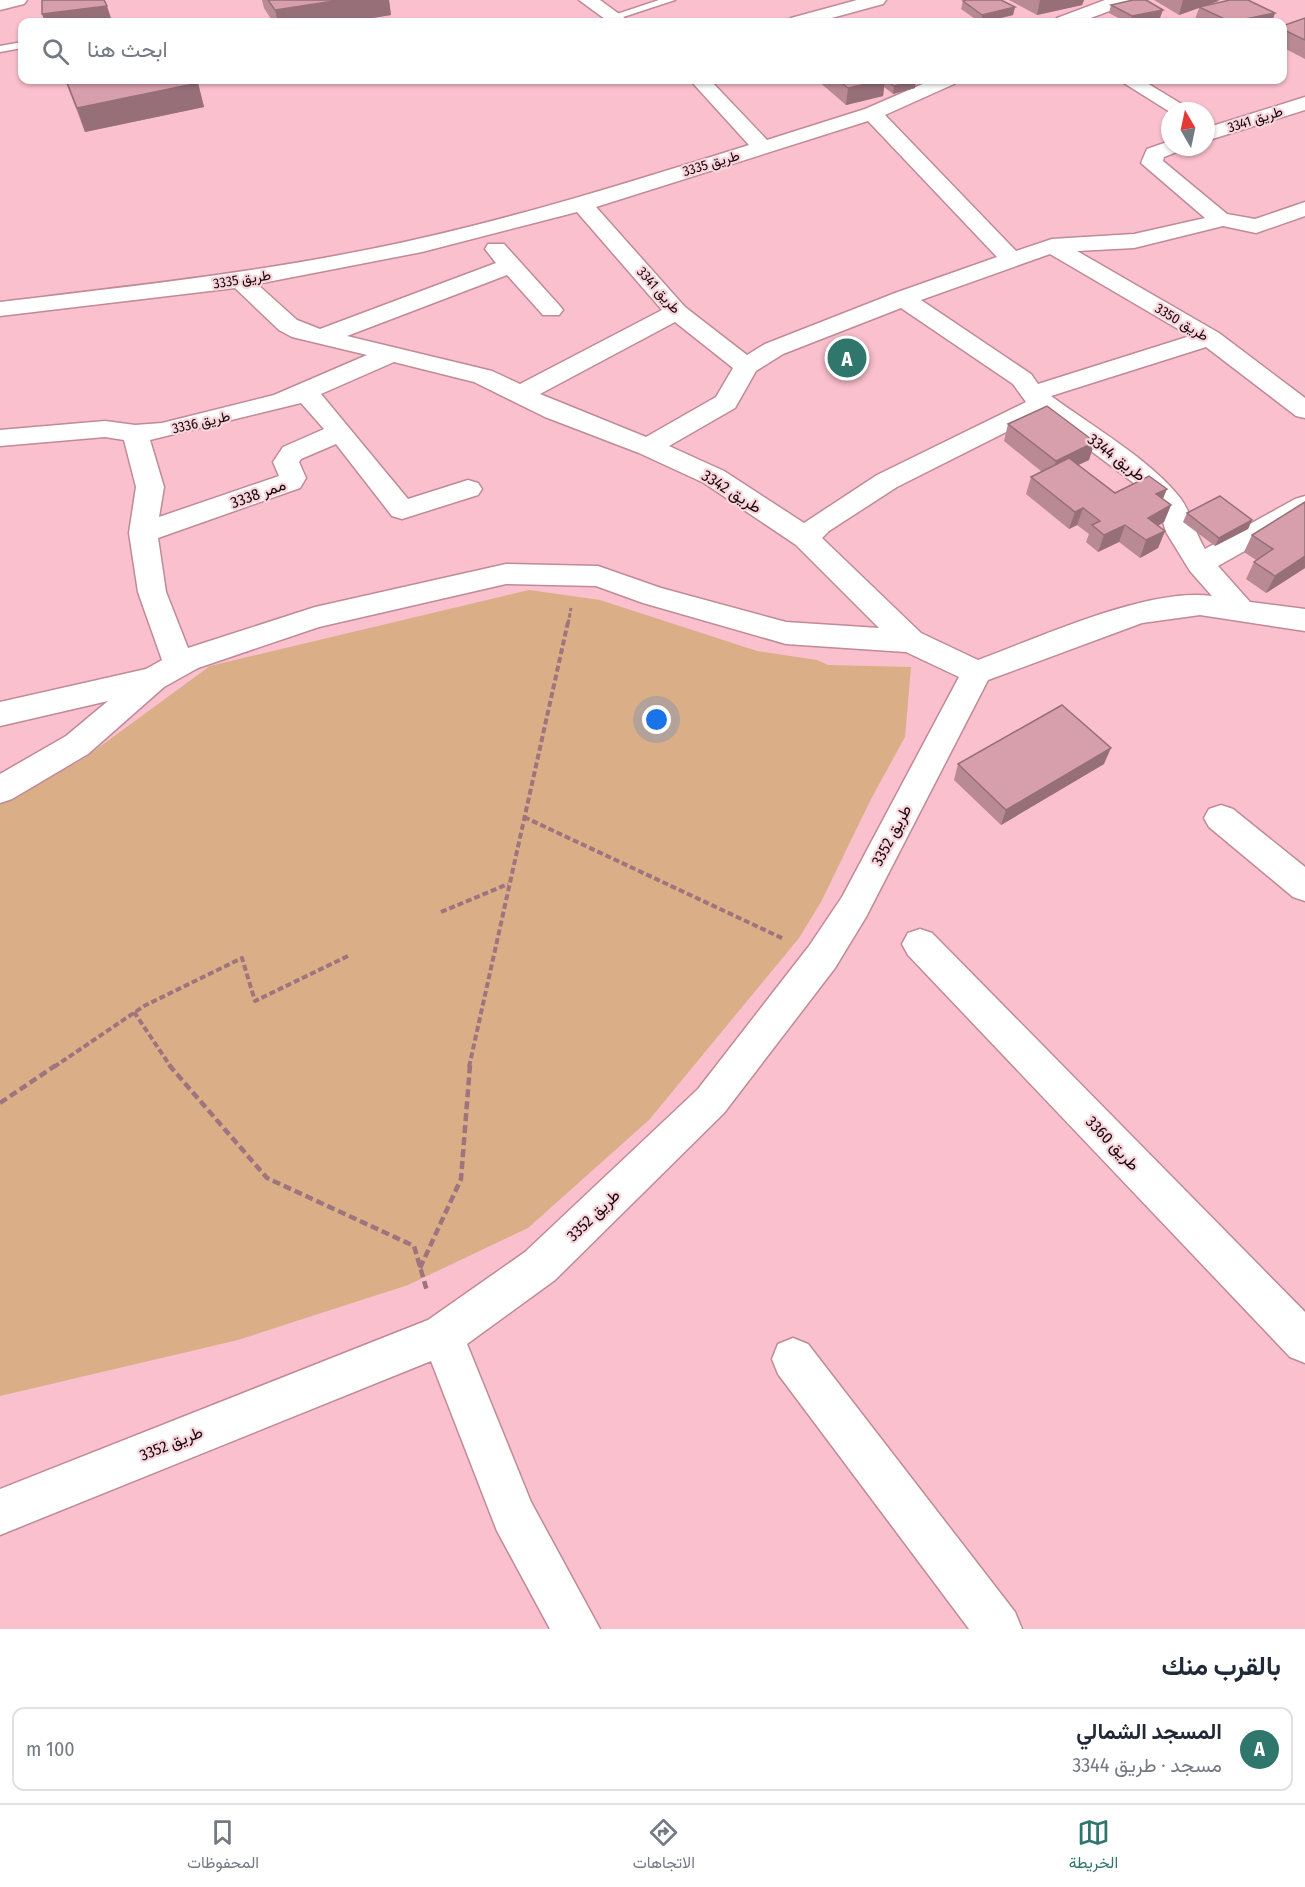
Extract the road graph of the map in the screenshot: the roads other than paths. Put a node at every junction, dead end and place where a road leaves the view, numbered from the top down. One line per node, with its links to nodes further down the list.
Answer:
1 (18, 0): 6 (street)
2 (588, 0): 7 (street)
3 (670, 0): 8 (lane)
4 (877, 0): 9 (street)
5 (1122, 0): 10 (street)
6 (0, 4)
7 (614, 18)
8 (622, 18)
9 (812, 18)
10 (1075, 18)
11 (18, 46): 12 (lane)
12 (0, 49)
13 (704, 84): 20 (street)
14 (938, 84): 18 (street, طريق 3335)
15 (1136, 84): 16 (street)
16 (1167, 102)
17 (1305, 103): 19 (street, طريق 3341)
18 (872, 113): 20 (street, طريق 3335); 27 (street)
19 (1215, 129)
20 (762, 147): 22 (street, طريق 3335)
21 (1161, 152): 24 (street)
22 (582, 204): 25 (street, طريق 3335); 33 (street, طريق 3341)
23 (1305, 209): 24 (street)
24 (1220, 219): 26 (street)
25 (481, 230): 28 (street); 29 (street, طريق 3335)
26 (1052, 246): 27 (street); 35 (street, طريق 3350)
27 (1012, 260): 30 (street)
28 (510, 266): 32 (street); 34 (street)
29 (240, 280): 31 (street, طريق 3335); 34 (street, طريق 3342)
30 (903, 298): 37 (street); 40 (street, طريق 3344)
31 (0, 309)
32 (551, 310)
33 (676, 312): 37 (street, طريق 3341); 39 (street)
34 (321, 337): 36 (street, طريق 3342)
35 (1210, 338): 40 (street); 41 (street, طريق 3350)
36 (391, 354): 38 (street, طريق 3336); 39 (street, طريق 3342)
37 (746, 366): 45 (street)
38 (306, 392): 42 (street); 43 (street, طريق 3336)
39 (522, 393): 45 (street, طريق 3342)
40 (1038, 399): 49 (street); 50 (street, طريق 3344)
41 (1301, 402)
42 (341, 432): 46 (street); 48 (street, ممر 3338)
43 (135, 433): 44 (street, طريق 3336); 48 (street)
44 (0, 438)
45 (648, 447): 49 (street, طريق 3342)
46 (468, 489)
47 (1305, 505): 50 (street)
48 (143, 533): 54 (street)
49 (806, 538): 53 (street, طريق 3342)
50 (1200, 564): 51 (street, طريق 3344)
51 (1240, 609): 52 (street); 55 (street)
52 (1305, 620)
53 (910, 641): 54 (street); 55 (street)
54 (187, 660): 56 (street)
55 (977, 672): 62 (street, طريق 3352)
56 (153, 679): 57 (street); 58 (street)
57 (0, 714)
58 (0, 790)
59 (1221, 818): 60 (street)
60 (1305, 887)
61 (920, 944): 63 (street, طريق 3360)
62 (442, 1336): 65 (street, طريق 3352); 66 (street)
63 (1305, 1342)
64 (792, 1359): 67 (street)
65 (0, 1512)
66 (576, 1629)
67 (998, 1629)

